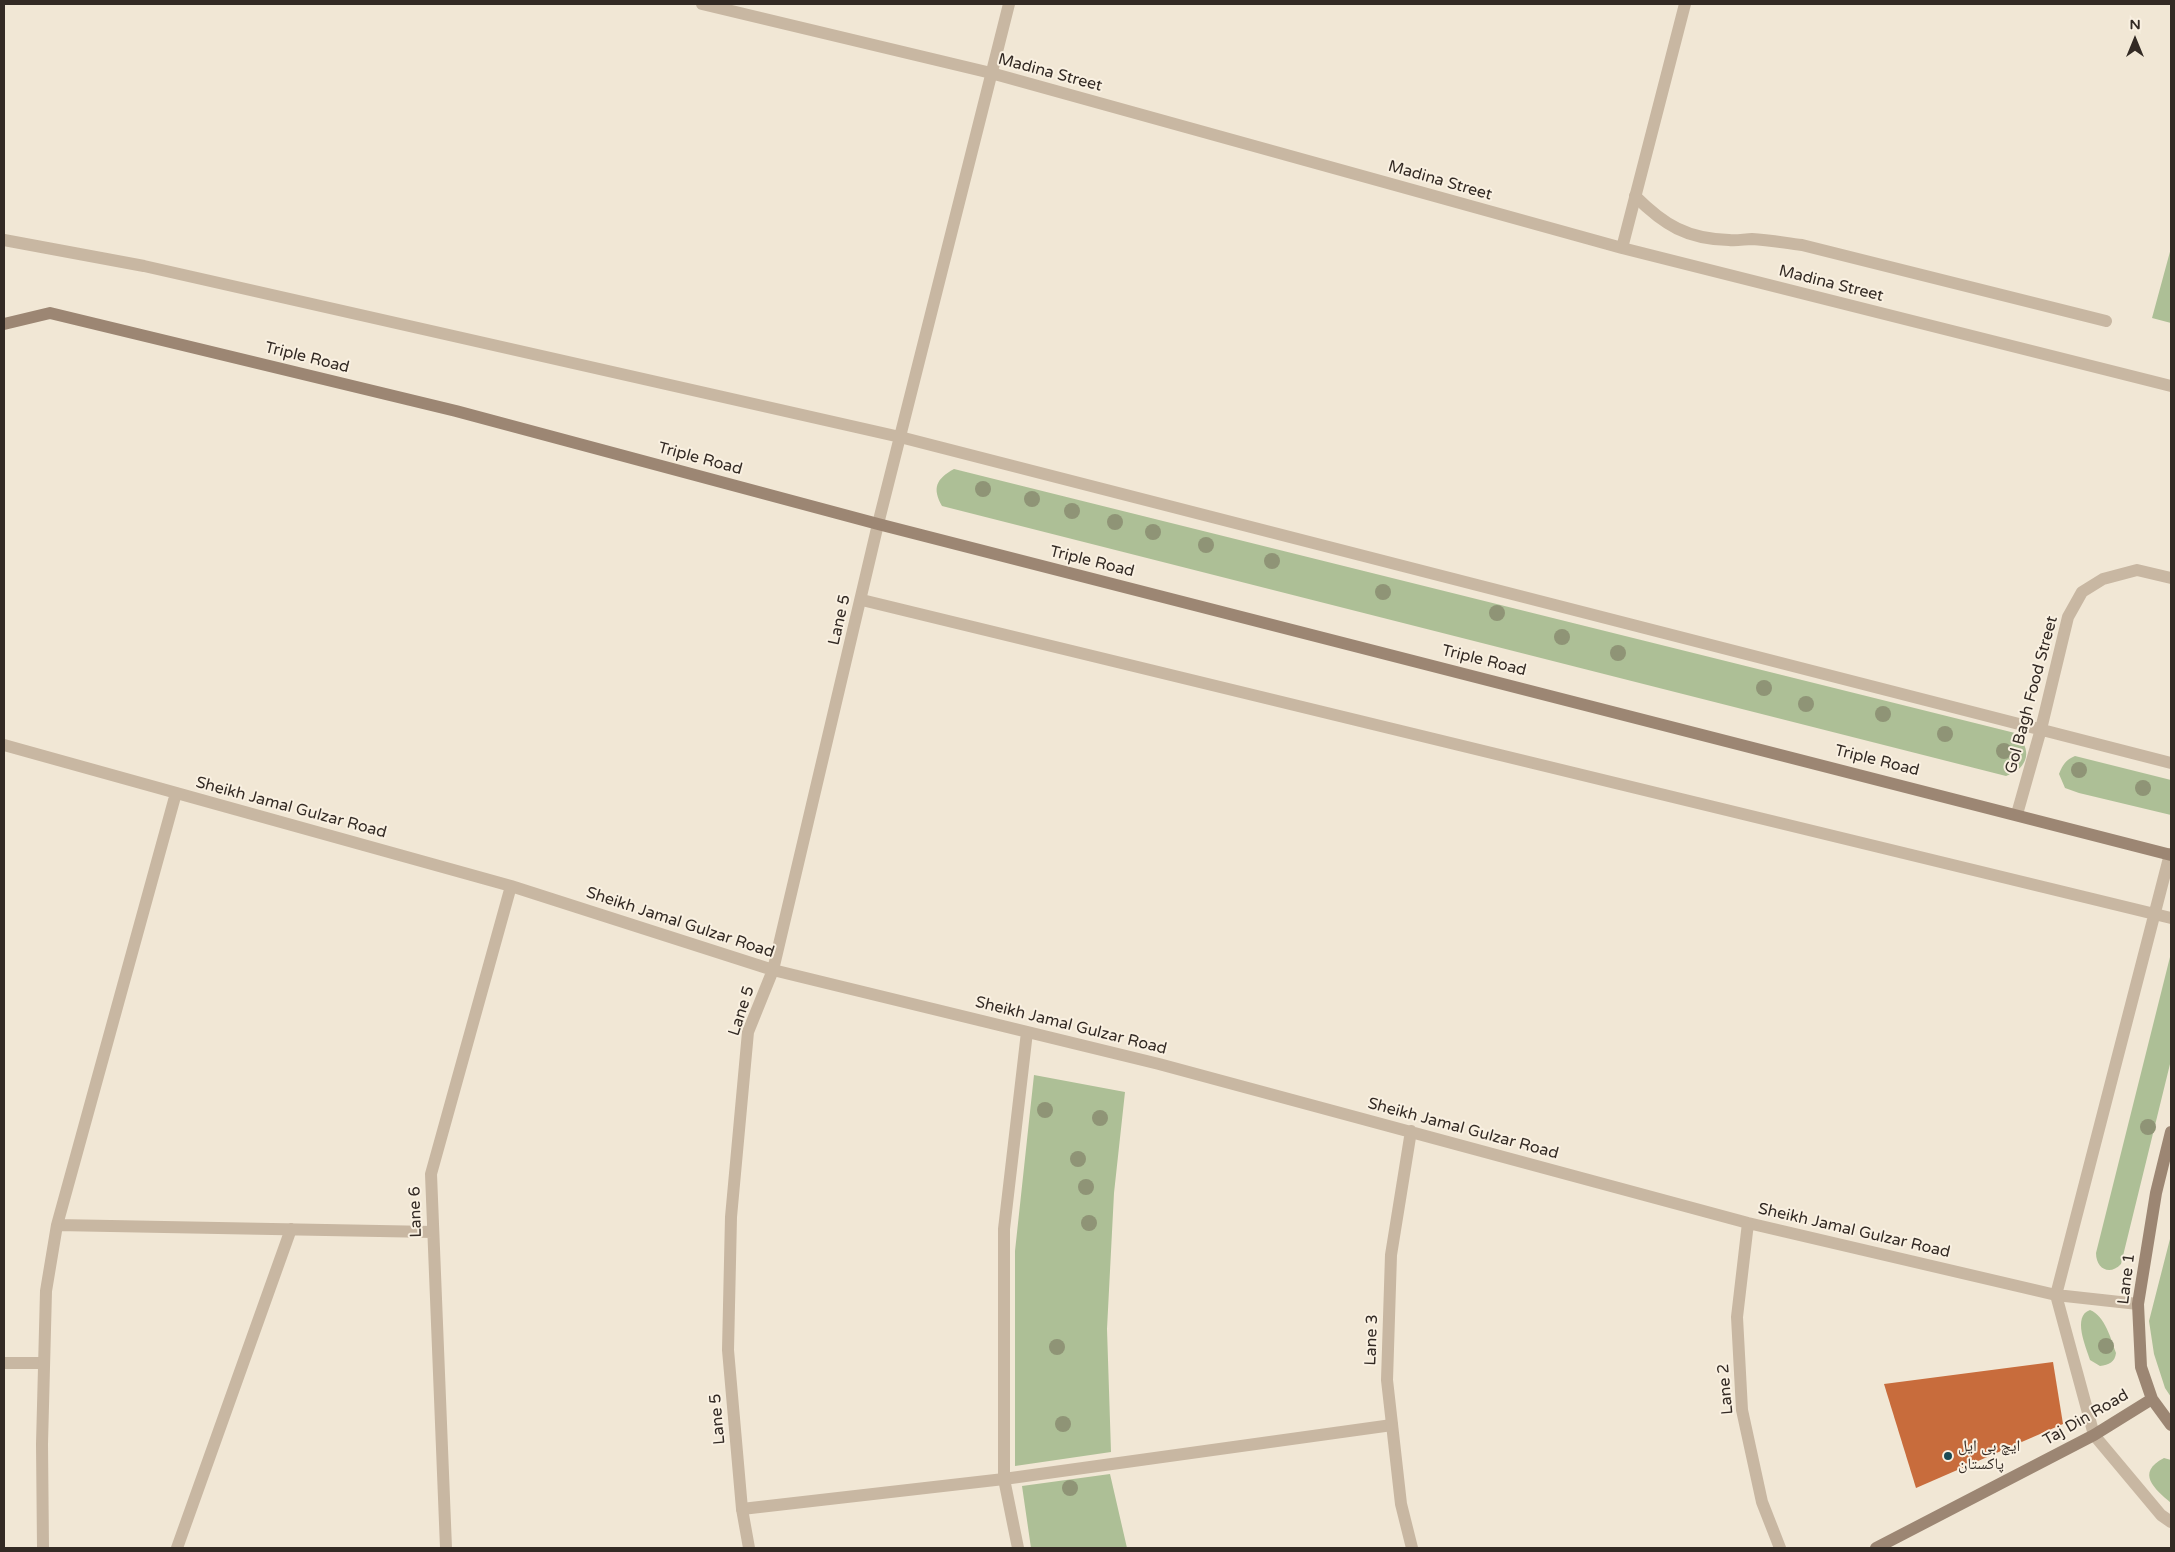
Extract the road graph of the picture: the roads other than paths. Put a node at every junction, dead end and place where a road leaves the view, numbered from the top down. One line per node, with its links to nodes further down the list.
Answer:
1 (702, 4): 4 (street, Madina Street)
2 (1009, 4): 4 (street, Lane 5)
3 (1685, 4): 5 (street)
4 (991, 73): 7 (street, Madina Street); 11 (street, Lane 5)
5 (1635, 196): 7 (street); 8 (street)
6 (4, 240): 11 (street)
7 (1622, 248): 10 (street, Madina Street)
8 (2106, 321)
9 (4, 324): 12 (main road, Triple Road)
10 (2171, 386)
11 (900, 438): 12 (street, Lane 5); 15 (street)
12 (878, 524): 14 (street, Lane 5); 19 (main road, Triple Road)
13 (2171, 578): 15 (street, Gol Bagh Food Street)
14 (862, 600): 22 (street); 24 (street, Lane 5)
15 (2041, 729): 17 (street); 19 (street, Gol Bagh Food Street)
16 (4, 745): 18 (street, Sheikh Jamal Gulzar Road)
17 (2171, 764)
18 (176, 793): 21 (street, Sheikh Jamal Gulzar Road); 29 (street)
19 (2017, 814): 20 (main road, Triple Road)
20 (2171, 854): 22 (street)
21 (511, 886): 24 (street, Sheikh Jamal Gulzar Road); 31 (street, Lane 6)
22 (2154, 914): 23 (street); 32 (street)
23 (2171, 918)
24 (773, 970): 25 (street, Sheikh Jamal Gulzar Road); 41 (street, Lane 5)
25 (1027, 1032): 26 (street, Sheikh Jamal Gulzar Road); 40 (street)
26 (1411, 1131): 28 (street, Sheikh Jamal Gulzar Road); 37 (street, Lane 3)
27 (2171, 1132): 33 (main road, Lane 1)
28 (1748, 1223): 32 (street, Sheikh Jamal Gulzar Road); 49 (street, Lane 2)
29 (57, 1225): 30 (street); 35 (street)
30 (291, 1229): 31 (street); 44 (street)
31 (433, 1232): 45 (street, Lane 6)
32 (2056, 1295): 33 (street, Sheikh Jamal Gulzar Road); 39 (street)
33 (2138, 1304): 36 (main road, Lane 1)
34 (4, 1362): 35 (street)
35 (44, 1362): 43 (street)
36 (2152, 1399): 38 (main road, Lane 1); 39 (main road, Taj Din Road)
37 (1392, 1425): 40 (street); 48 (street, Lane 3)
38 (2171, 1425)
39 (2094, 1435): 42 (street); 50 (main road, Taj Din Road)
40 (1004, 1479): 41 (street); 47 (street)
41 (742, 1509): 46 (street, Lane 5)
42 (2171, 1522)
43 (43, 1548)
44 (177, 1548)
45 (446, 1548)
46 (749, 1548)
47 (1018, 1548)
48 (1412, 1548)
49 (1780, 1548)
50 (1876, 1548)

